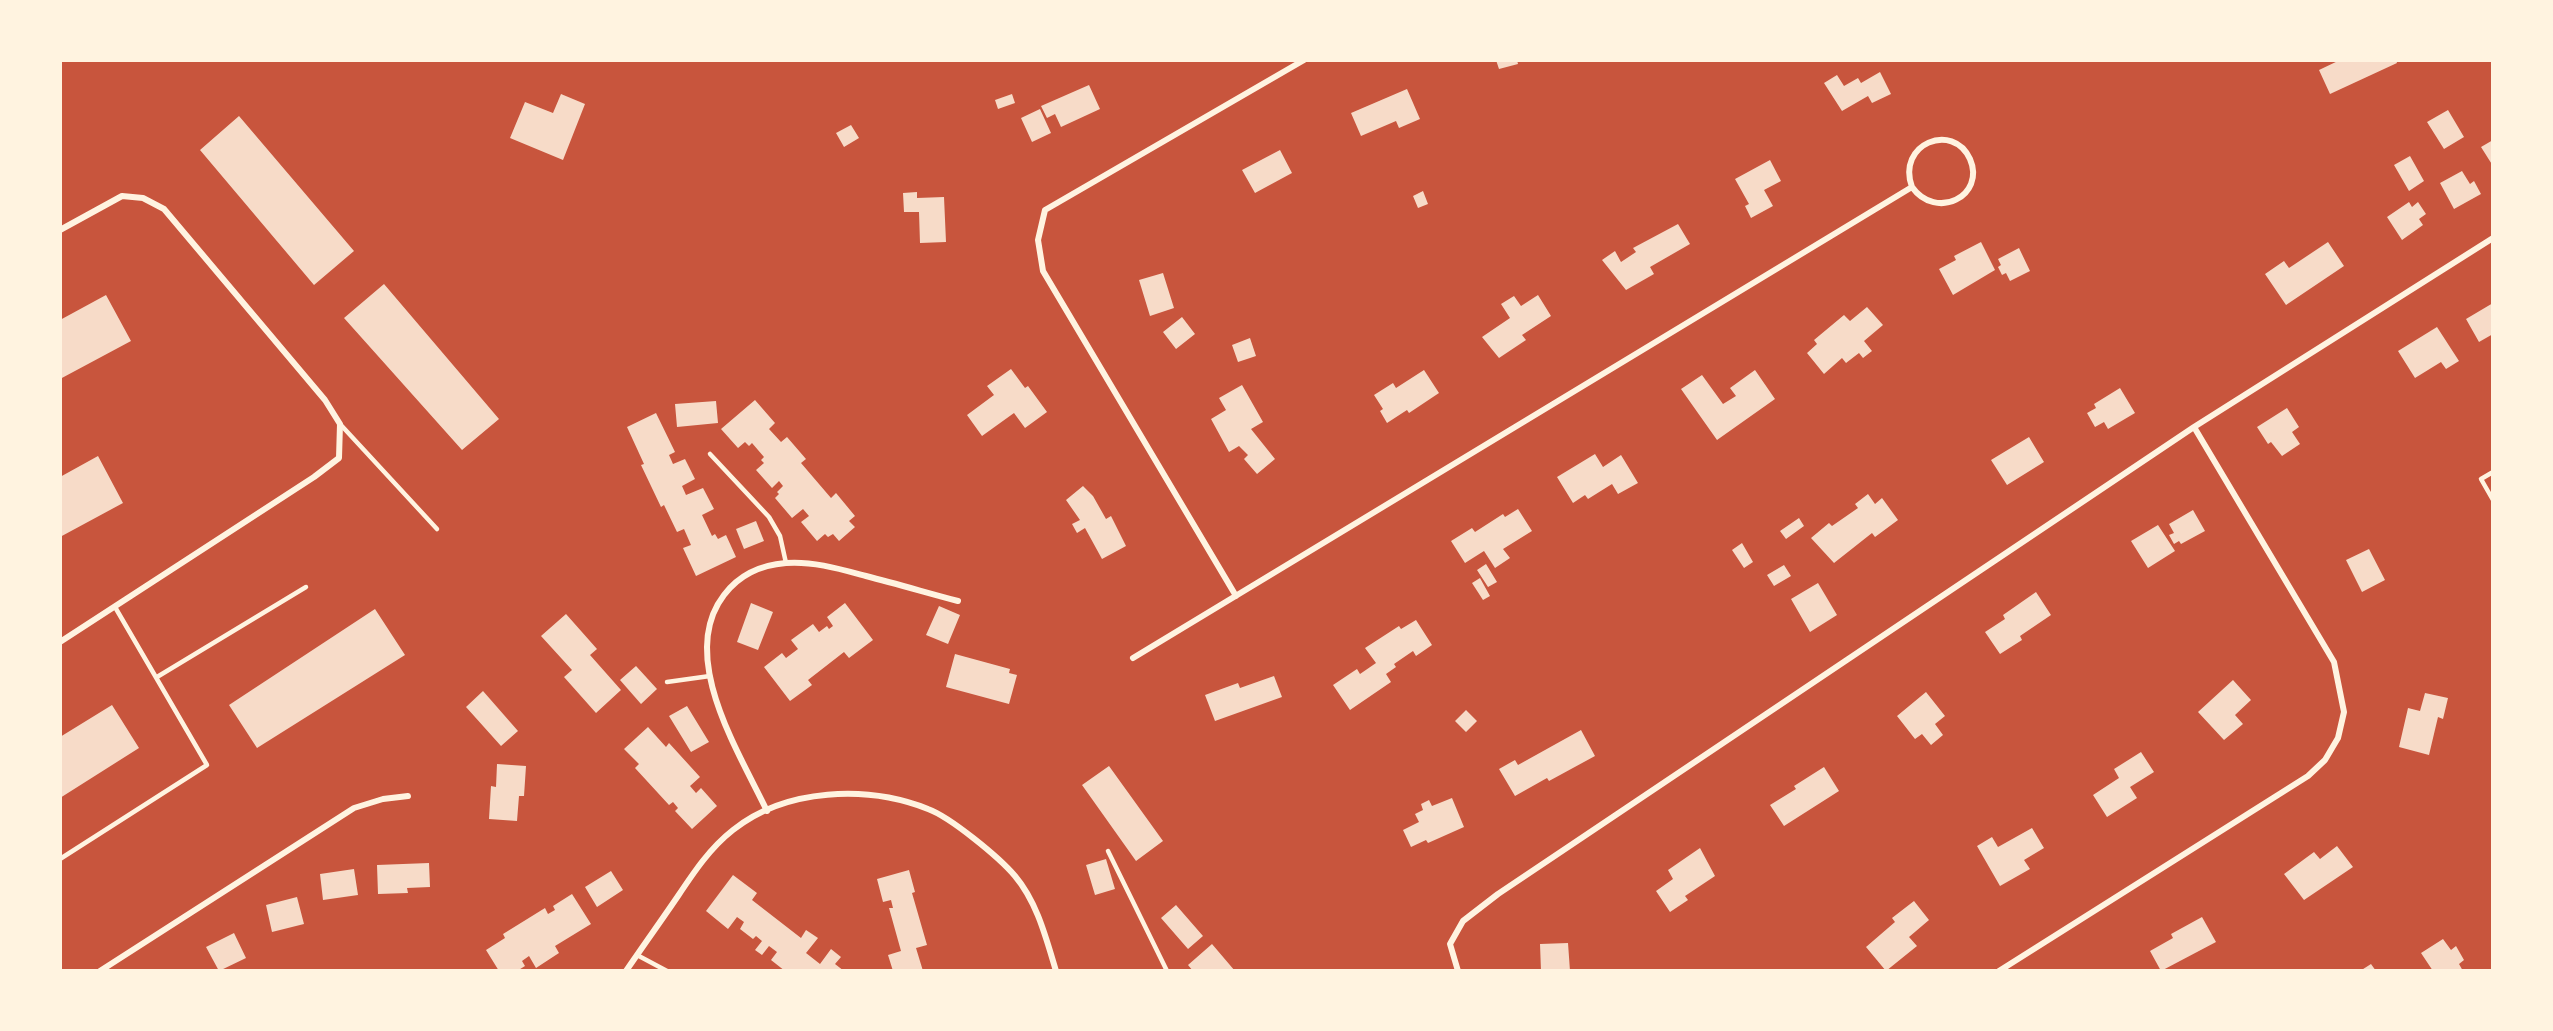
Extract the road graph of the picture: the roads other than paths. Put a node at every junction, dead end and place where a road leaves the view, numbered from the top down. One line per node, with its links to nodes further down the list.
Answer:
1 (1304, 60): 13 (street)
2 (1912, 187): 2 (street); 13 (street)
3 (60, 230): 5 (street)
4 (2493, 238): 6 (street)
5 (340, 424): 10 (lane); 15 (street)
6 (2194, 427): 31 (street); 32 (street)
7 (710, 454): 11 (lane)
8 (2493, 472): 9 (lane)
9 (2493, 500)
10 (437, 530)
11 (786, 563): 14 (street); 18 (street)
12 (306, 587): 19 (lane)
13 (1236, 596): 17 (street)
14 (958, 601)
15 (115, 607): 16 (street); 19 (lane)
16 (60, 642)
17 (1133, 658)
18 (710, 676): 20 (lane); 22 (street)
19 (157, 677): 24 (lane)
20 (667, 682)
21 (408, 796): 26 (street)
22 (767, 810): 25 (street); 29 (street)
23 (1108, 851): 30 (lane)
24 (60, 859)
25 (637, 955): 27 (street); 28 (lane)
26 (100, 971)
27 (626, 971)
28 (667, 971)
29 (1056, 971)
30 (1167, 971)
31 (1458, 971)
32 (1999, 971)

